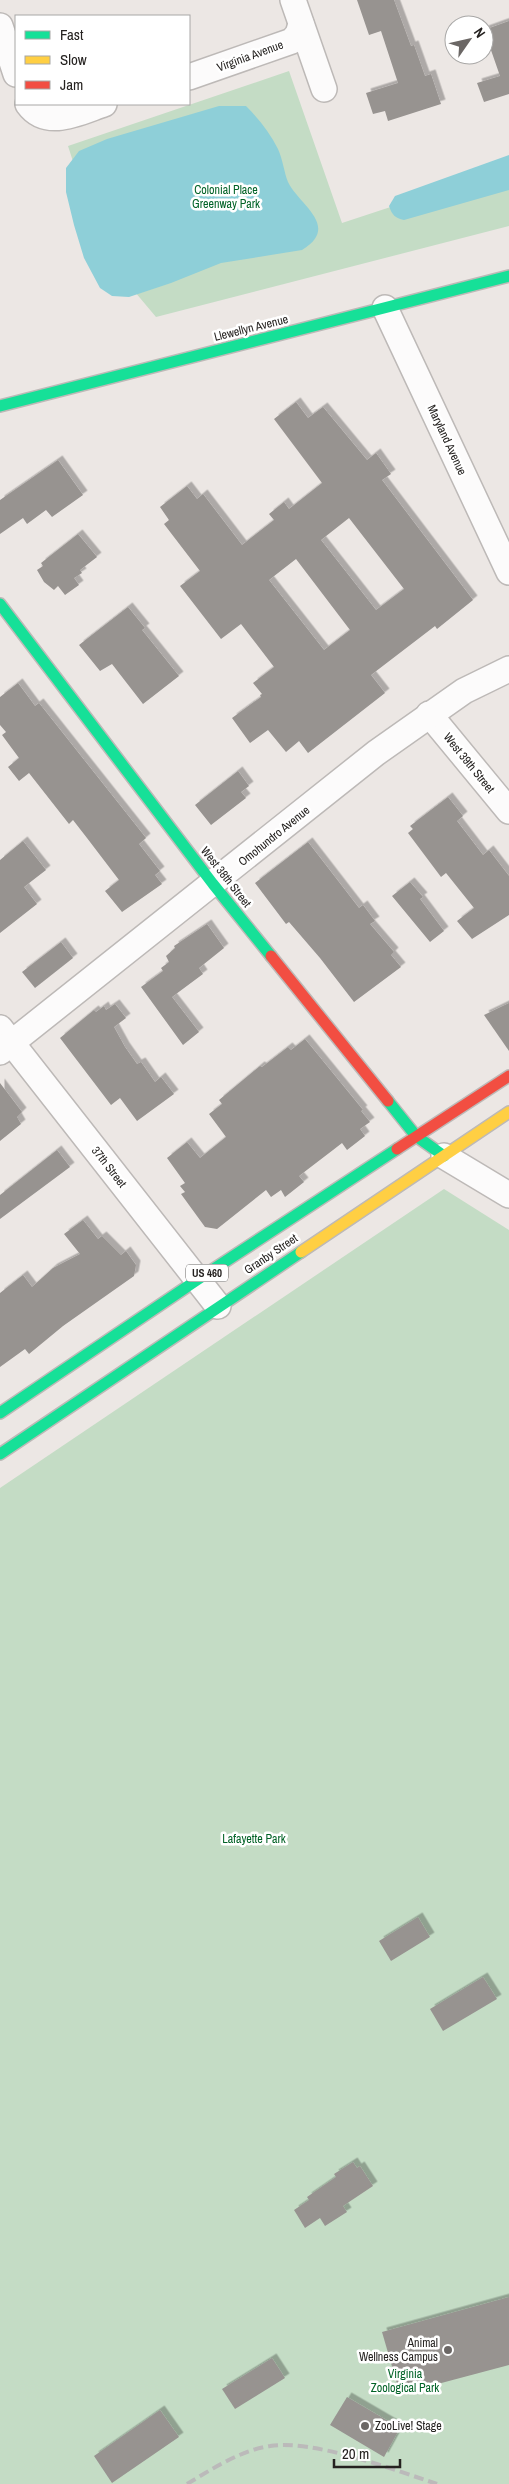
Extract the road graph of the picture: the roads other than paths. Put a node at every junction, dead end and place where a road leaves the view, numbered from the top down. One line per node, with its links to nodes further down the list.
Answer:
1 (293, 0): 2 (street)
2 (301, 24): 5 (street, Virginia Avenue); 6 (street)
3 (0, 26): 4 (street)
4 (15, 71)
5 (190, 77)
6 (324, 89)
7 (29, 105): 8 (street)
8 (100, 105)
9 (509, 276): 10 (main road, Llewellyn Avenue)
10 (385, 308): 11 (main road, Llewellyn Avenue); 12 (street, Maryland Avenue)
11 (0, 406)
12 (509, 572)
13 (0, 604): 17 (main road, West 38th Street)
14 (509, 669): 15 (street, Omohundro Avenue)
15 (429, 714): 16 (street, West 39th Street); 17 (street, Omohundro Avenue)
16 (509, 811)
17 (214, 884): 18 (street, Omohundro Avenue); 21 (main road, West 38th Street)
18 (4, 1041): 24 (street, 37th Street)
19 (509, 1076): 21 (main road, Granby Street / US 460)
20 (509, 1112): 22 (main road, Granby Street / US 460)
21 (416, 1136): 22 (main road, West 38th Street); 24 (main road, Granby Street / US 460)
22 (444, 1156): 23 (street); 25 (main road, Granby Street / US 460)
23 (509, 1195)
24 (196, 1280): 25 (street, 37th Street); 26 (main road, Granby Street / US 460)
25 (218, 1306): 27 (main road, Granby Street / US 460)
26 (0, 1413)
27 (0, 1454)

